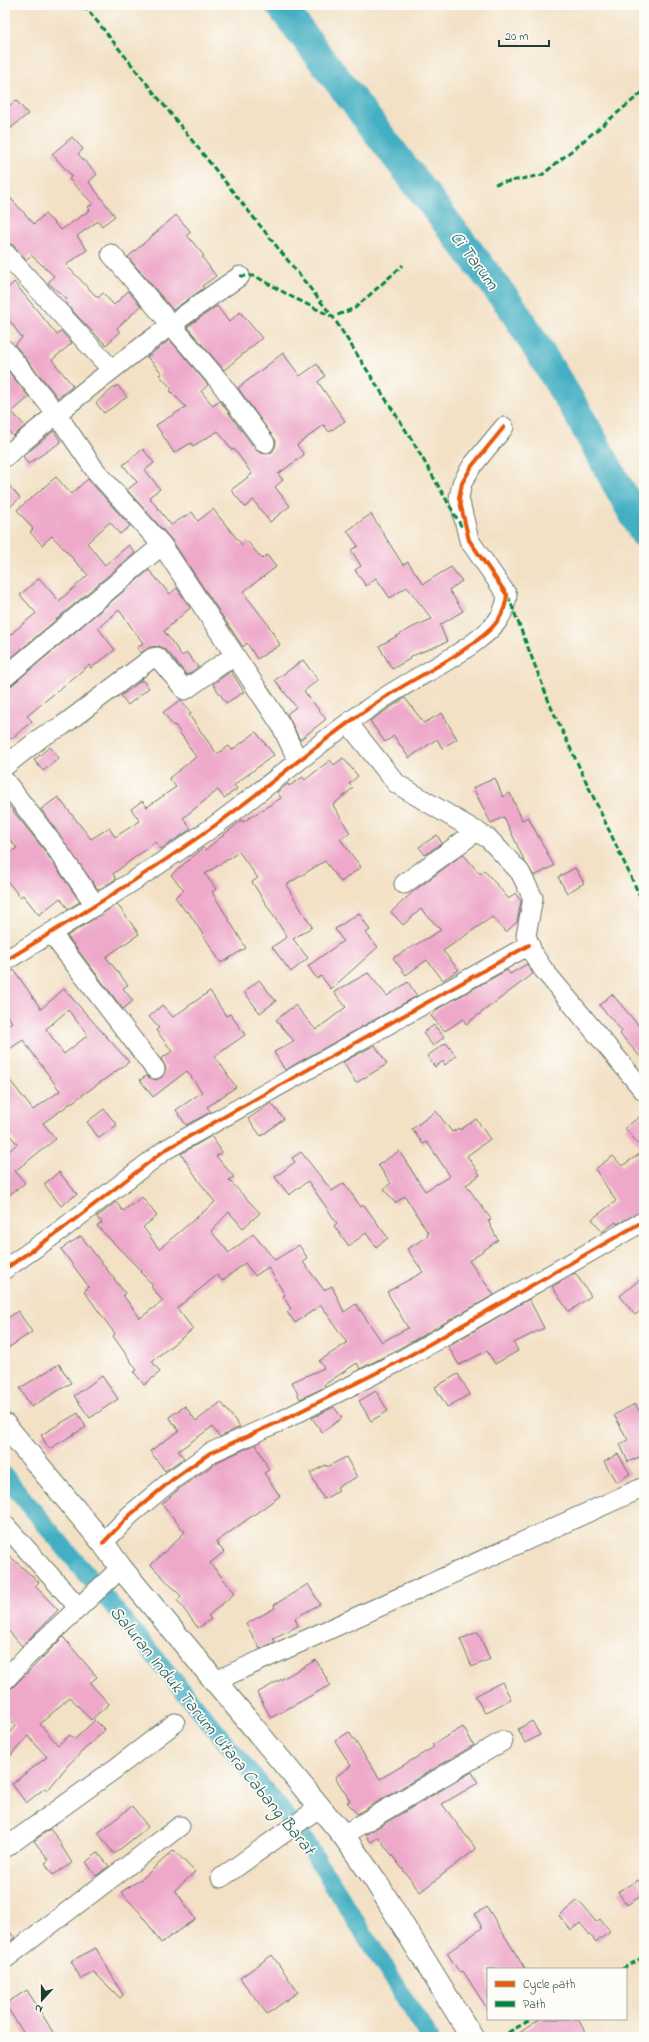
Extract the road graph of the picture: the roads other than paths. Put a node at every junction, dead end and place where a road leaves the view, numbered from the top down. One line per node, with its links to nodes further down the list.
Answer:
1 (5, 253): 6 (street)
2 (111, 254): 4 (street)
3 (240, 276): 4 (street)
4 (171, 324): 6 (street); 9 (street)
5 (5, 350): 7 (street)
6 (111, 369): 7 (street)
7 (56, 413): 10 (street); 11 (street)
8 (504, 427): 14 (street)
9 (265, 443)
10 (5, 457)
11 (162, 545): 12 (street); 13 (street)
12 (236, 657): 15 (street); 16 (street)
13 (5, 677)
14 (348, 723): 15 (street); 18 (street)
15 (298, 761): 20 (street)
16 (5, 766)
17 (5, 781): 20 (street)
18 (477, 831): 19 (street); 22 (street)
19 (404, 884)
20 (96, 906): 21 (street)
21 (51, 933): 23 (street); 24 (street)
22 (529, 945): 25 (street); 27 (street)
23 (5, 961)
24 (156, 1069)
25 (644, 1091)
26 (644, 1221): 31 (street)
27 (5, 1269)
28 (5, 1424): 31 (main road)
29 (644, 1487): 35 (street)
30 (5, 1525): 33 (street)
31 (103, 1543): 32 (main road)
32 (115, 1574): 33 (street); 35 (main road)
33 (81, 1605): 34 (street)
34 (5, 1680)
35 (215, 1682): 38 (main road)
36 (175, 1723): 41 (street)
37 (503, 1741): 40 (street)
38 (314, 1810): 40 (main road); 42 (street)
39 (180, 1826): 43 (street)
40 (342, 1835): 44 (main road)
41 (5, 1848)
42 (221, 1878)
43 (5, 1959)
44 (472, 2037)

